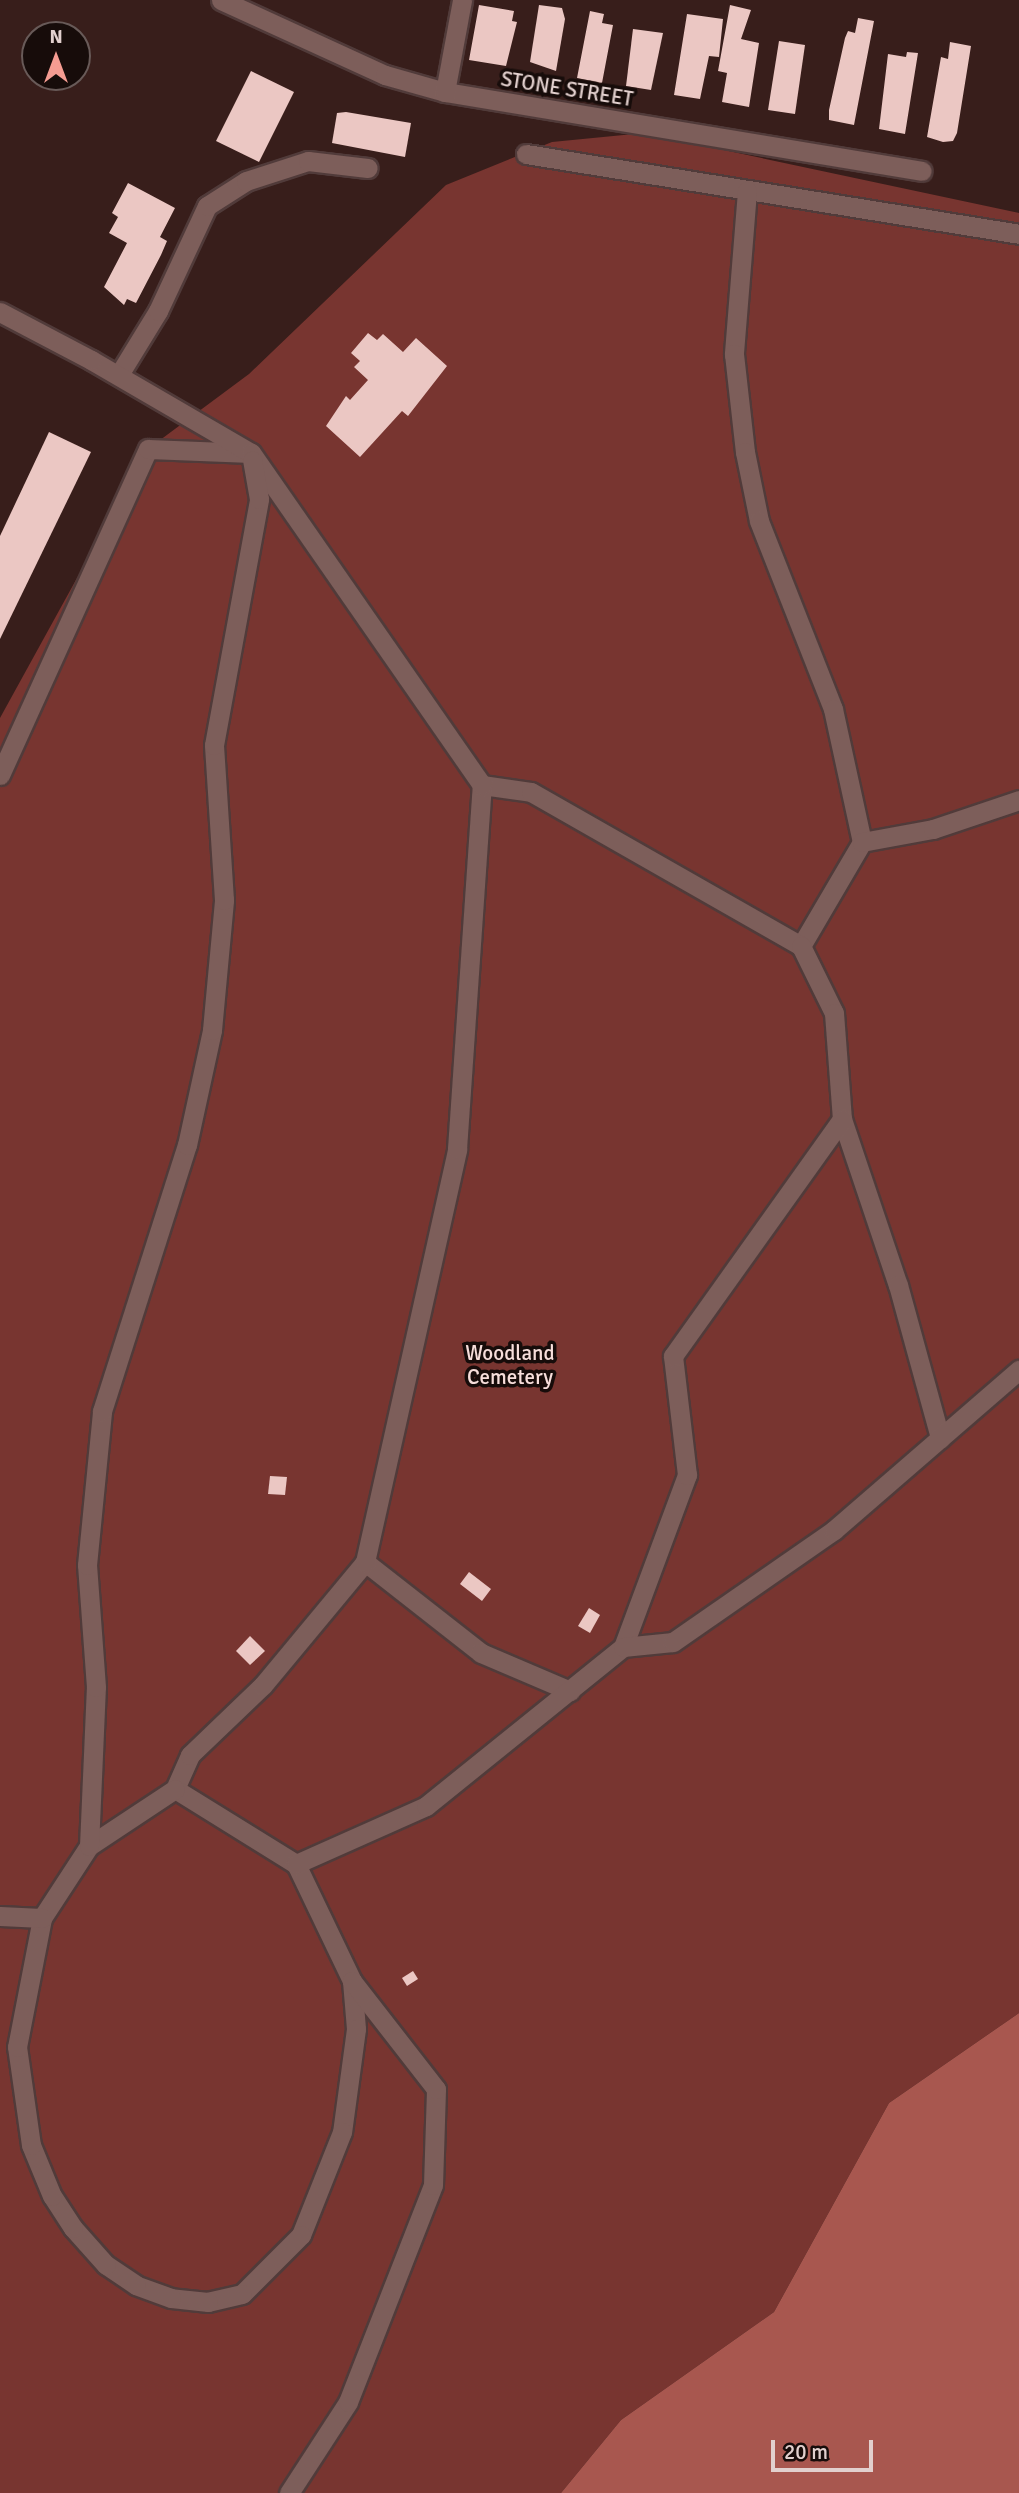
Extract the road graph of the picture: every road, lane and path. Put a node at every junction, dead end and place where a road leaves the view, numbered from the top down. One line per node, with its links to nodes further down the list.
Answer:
1 (221, 0): 3 (street, STONE STREET)
2 (462, 0): 3 (street)
3 (445, 92): 6 (street, STONE STREET)
4 (526, 154): 7 (street)
5 (368, 168): 10 (street)
6 (922, 171)
7 (747, 191): 8 (street); 15 (street)
8 (1019, 234)
9 (0, 313): 10 (street)
10 (120, 373): 11 (street)
11 (251, 453): 12 (street); 13 (street); 24 (street)
12 (0, 775)
13 (482, 785): 16 (street); 20 (street)
14 (1019, 800): 15 (street)
15 (862, 842): 16 (street)
16 (801, 946): 17 (street)
17 (842, 1119): 19 (street); 21 (street)
18 (1019, 1370): 19 (street)
19 (940, 1438): 21 (street)
20 (365, 1562): 22 (street); 23 (street)
21 (623, 1647): 22 (street)
22 (569, 1691): 25 (street)
23 (175, 1789): 24 (street); 25 (street)
24 (89, 1846): 27 (street)
25 (296, 1864): 28 (street)
26 (0, 1916): 27 (street)
27 (42, 1918): 28 (street)
28 (352, 1981): 29 (street)
29 (289, 2493)

